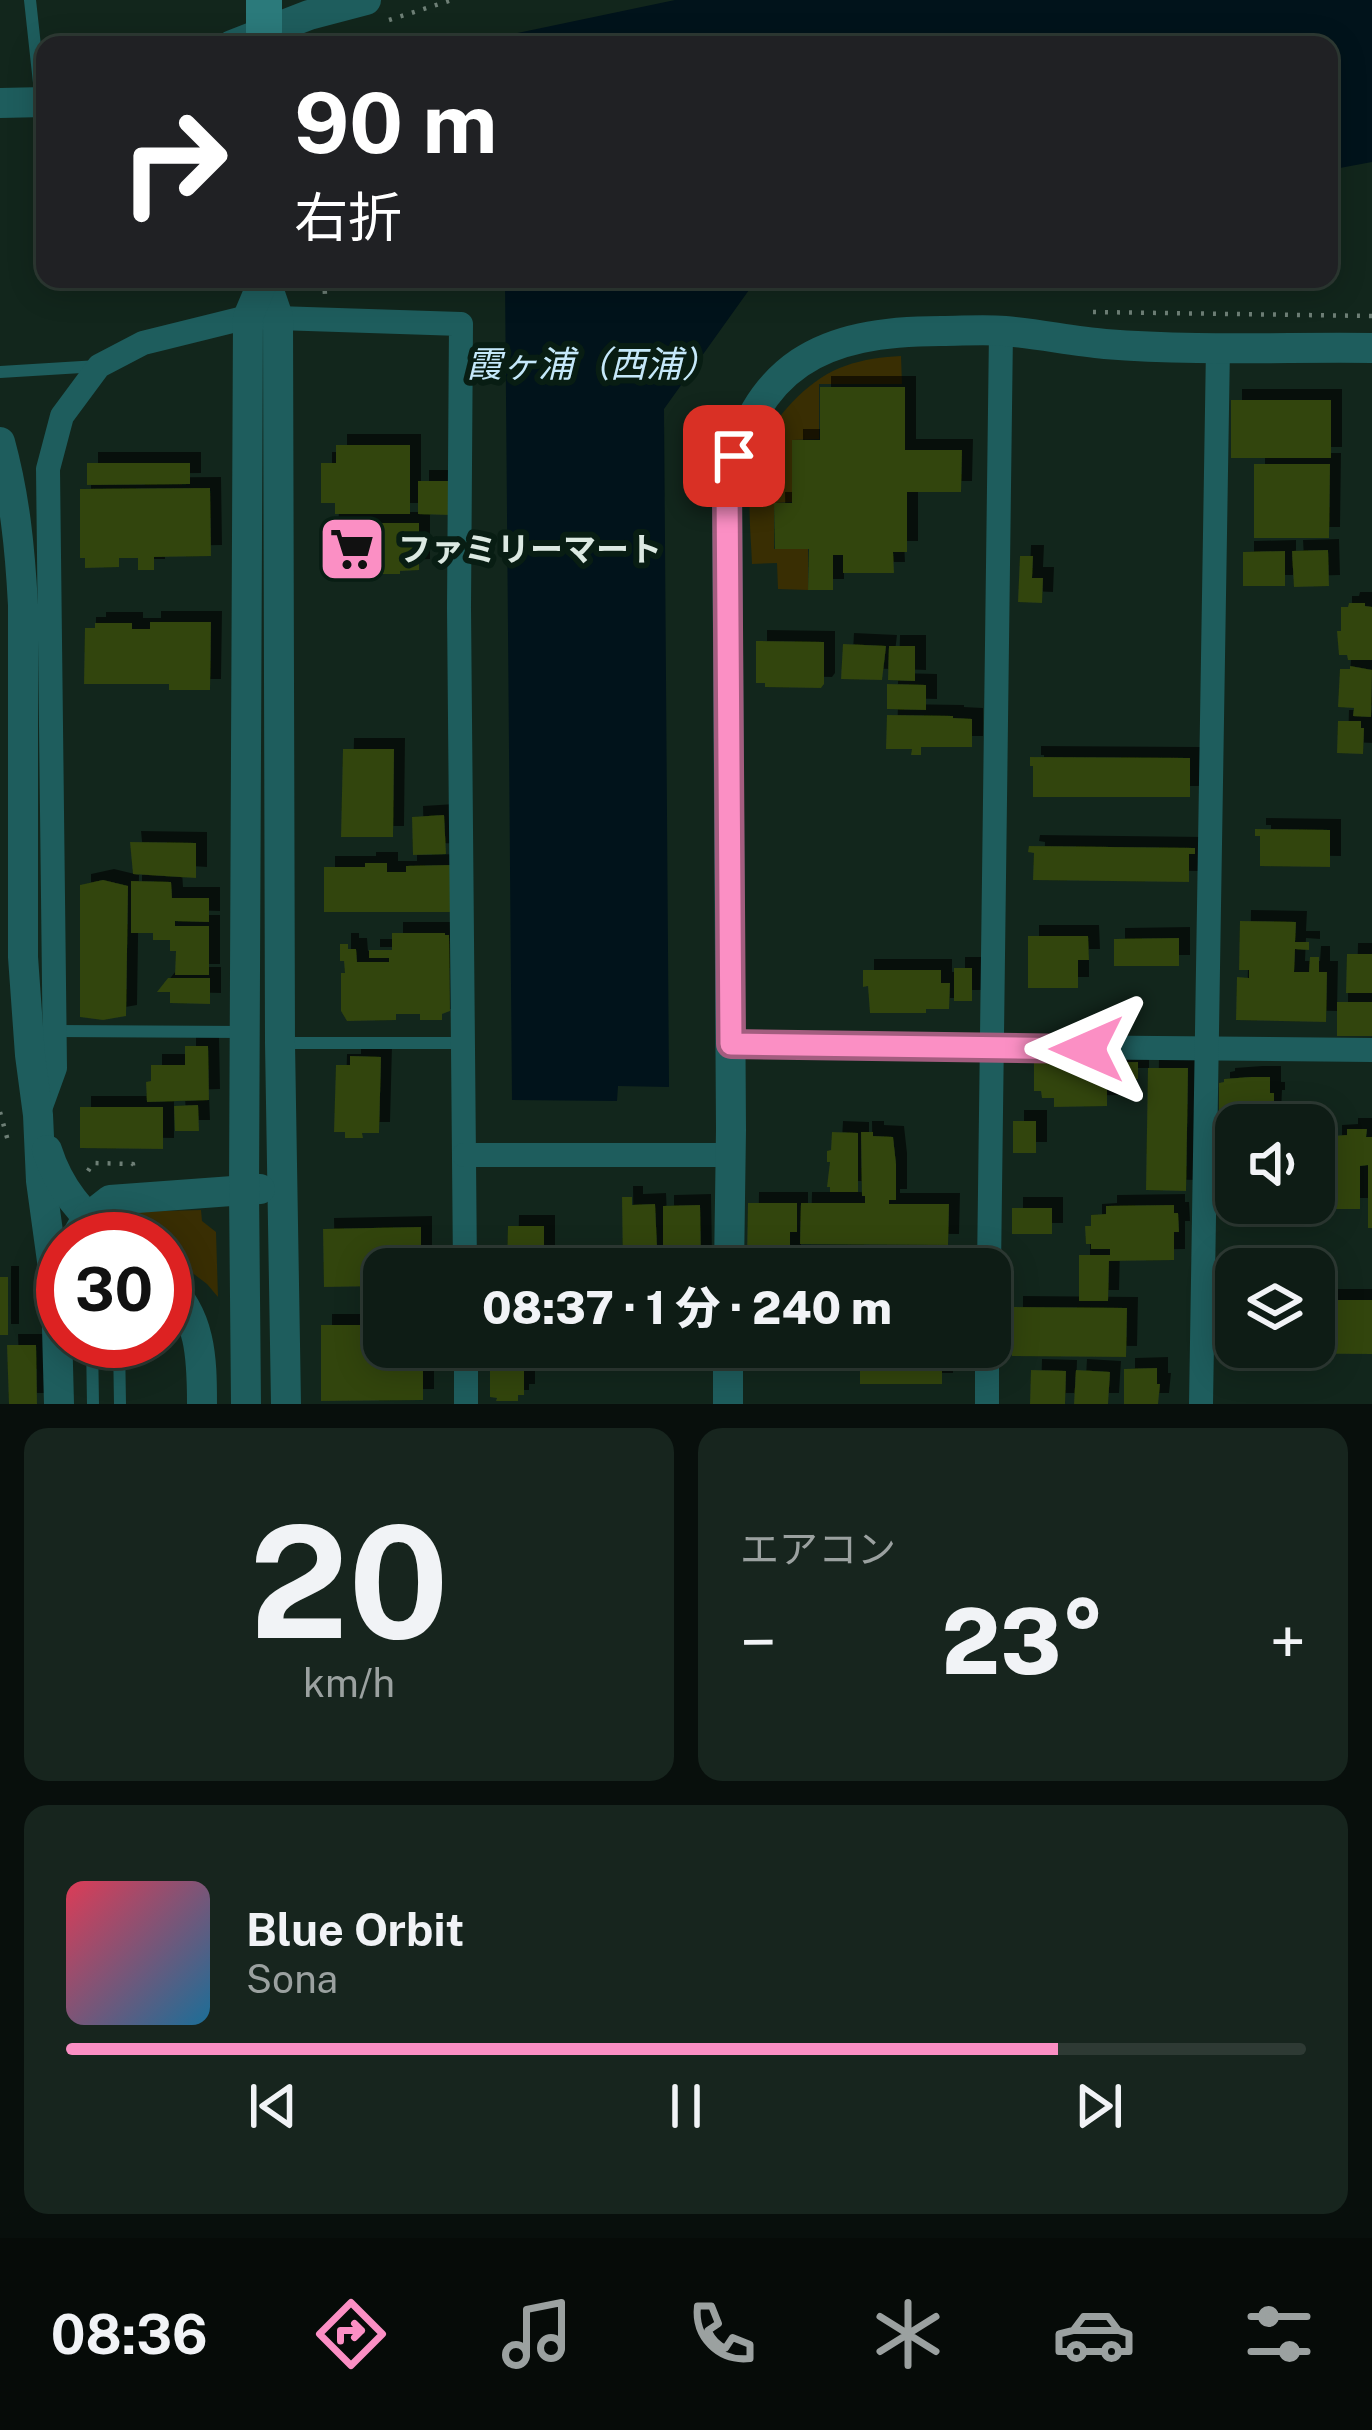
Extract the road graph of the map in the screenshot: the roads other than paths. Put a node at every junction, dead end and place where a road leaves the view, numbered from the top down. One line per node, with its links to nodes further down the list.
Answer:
1 (30, 0): 4 (lane)
2 (366, 0): 3 (street)
3 (256, 31)
4 (36, 47)
5 (36, 102): 6 (street)
6 (0, 104)
7 (265, 288): 8 (street)
8 (263, 317): 12 (street); 16 (street); 17 (street); 18 (street)
9 (1001, 331): 10 (street); 19 (street); 20 (street)
10 (1217, 347): 11 (street); 21 (street)
11 (1372, 348)
12 (99, 366): 13 (lane); 15 (street)
13 (0, 372)
14 (0, 442): 23 (street)
15 (55, 1031): 16 (lane); 23 (street)
16 (245, 1032): 27 (street)
17 (462, 1042): 18 (lane); 24 (street)
18 (280, 1043): 26 (street)
19 (731, 1044): 20 (street); 25 (street)
20 (992, 1049): 21 (street); 33 (street)
21 (1205, 1049): 22 (street); 50 (street)
22 (1372, 1050)
23 (38, 1115): 28 (street); 29 (street)
24 (464, 1155): 25 (street); 31 (street)
25 (730, 1155): 32 (street)
26 (282, 1188): 27 (street); 46 (street)
27 (244, 1190): 30 (street); 45 (street)
28 (46, 1212)
29 (76, 1212)
30 (97, 1212)
31 (465, 1248)
32 (729, 1248)
33 (988, 1248)
34 (192, 1319): 44 (street)
35 (60, 1368): 41 (street)
36 (92, 1368): 42 (lane)
37 (119, 1368): 43 (lane)
38 (466, 1368): 47 (street)
39 (728, 1368): 48 (street)
40 (988, 1368): 49 (street)
41 (59, 1404)
42 (93, 1404)
43 (120, 1404)
44 (202, 1404)
45 (246, 1404)
46 (286, 1404)
47 (466, 1404)
48 (728, 1404)
49 (987, 1404)
50 (1202, 1404)

